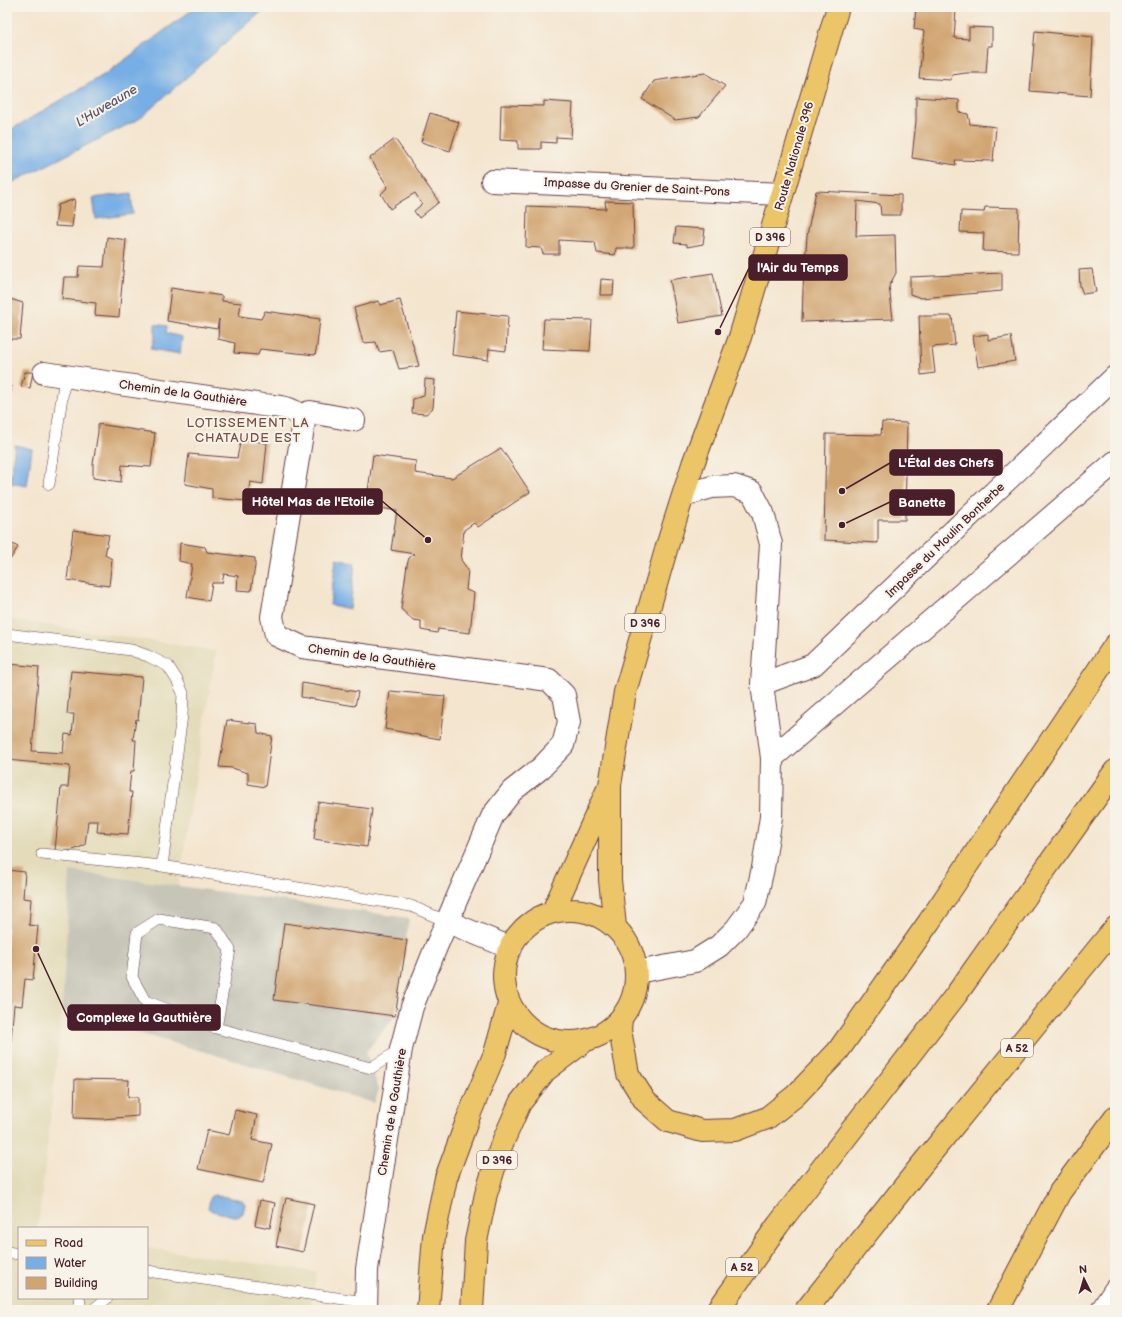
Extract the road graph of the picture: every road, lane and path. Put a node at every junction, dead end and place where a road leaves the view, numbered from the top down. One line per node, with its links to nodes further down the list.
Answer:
1 (838, 7): 3 (main road, Route Nationale 396 / D 396)
2 (492, 181): 3 (street, Impasse du Grenier de Saint-Pons)
3 (782, 194): 10 (main road, Route Nationale 396 / D 396)
4 (54, 375): 6 (street, Chemin de la Gauthière); 9 (lane)
5 (1115, 377): 13 (street, Impasse du Moulin Bonherbe)
6 (300, 415): 7 (street); 20 (street, Chemin de la Gauthière)
7 (354, 420)
8 (1115, 462): 14 (street)
9 (50, 484)
10 (684, 495): 13 (street); 16 (main road, D 396)
11 (7, 634): 18 (lane)
12 (1115, 645): 26 (main road)
13 (762, 684): 14 (street)
14 (772, 758): 24 (street)
15 (1115, 771): 31 (main road, A 52)
16 (610, 785): 19 (main road, D 396); 21 (main road, D 396)
17 (42, 854): 18 (lane)
18 (162, 866): 20 (lane)
19 (553, 912): 21 (main road); 23 (main road)
20 (448, 922): 23 (street); 29 (street, Chemin de la Gauthière)
21 (615, 926): 24 (main road)
22 (1115, 928): 45 (main road, A 52)
23 (511, 948): 25 (main road)
24 (637, 972): 26 (main road)
25 (509, 1004): 28 (main road); 41 (main road)
26 (621, 1019): 28 (main road)
27 (216, 1028): 27 (lane); 29 (lane)
28 (586, 1040): 42 (main road, D 396)
29 (401, 1049): 38 (street, Chemin de la Gauthière)
30 (1115, 1118): 46 (main road)
31 (778, 1225): 43 (main road, A 52); 44 (main road)
32 (7, 1252): 33 (lane)
33 (18, 1254)
34 (148, 1272): 38 (lane)
35 (1115, 1290): 47 (street)
36 (79, 1299): 39 (lane)
37 (106, 1299): 40 (lane)
38 (366, 1306)
39 (81, 1310)
40 (93, 1310)
41 (428, 1310)
42 (472, 1310)
43 (705, 1310)
44 (718, 1310)
45 (806, 1310)
46 (998, 1310)
47 (1102, 1310)

